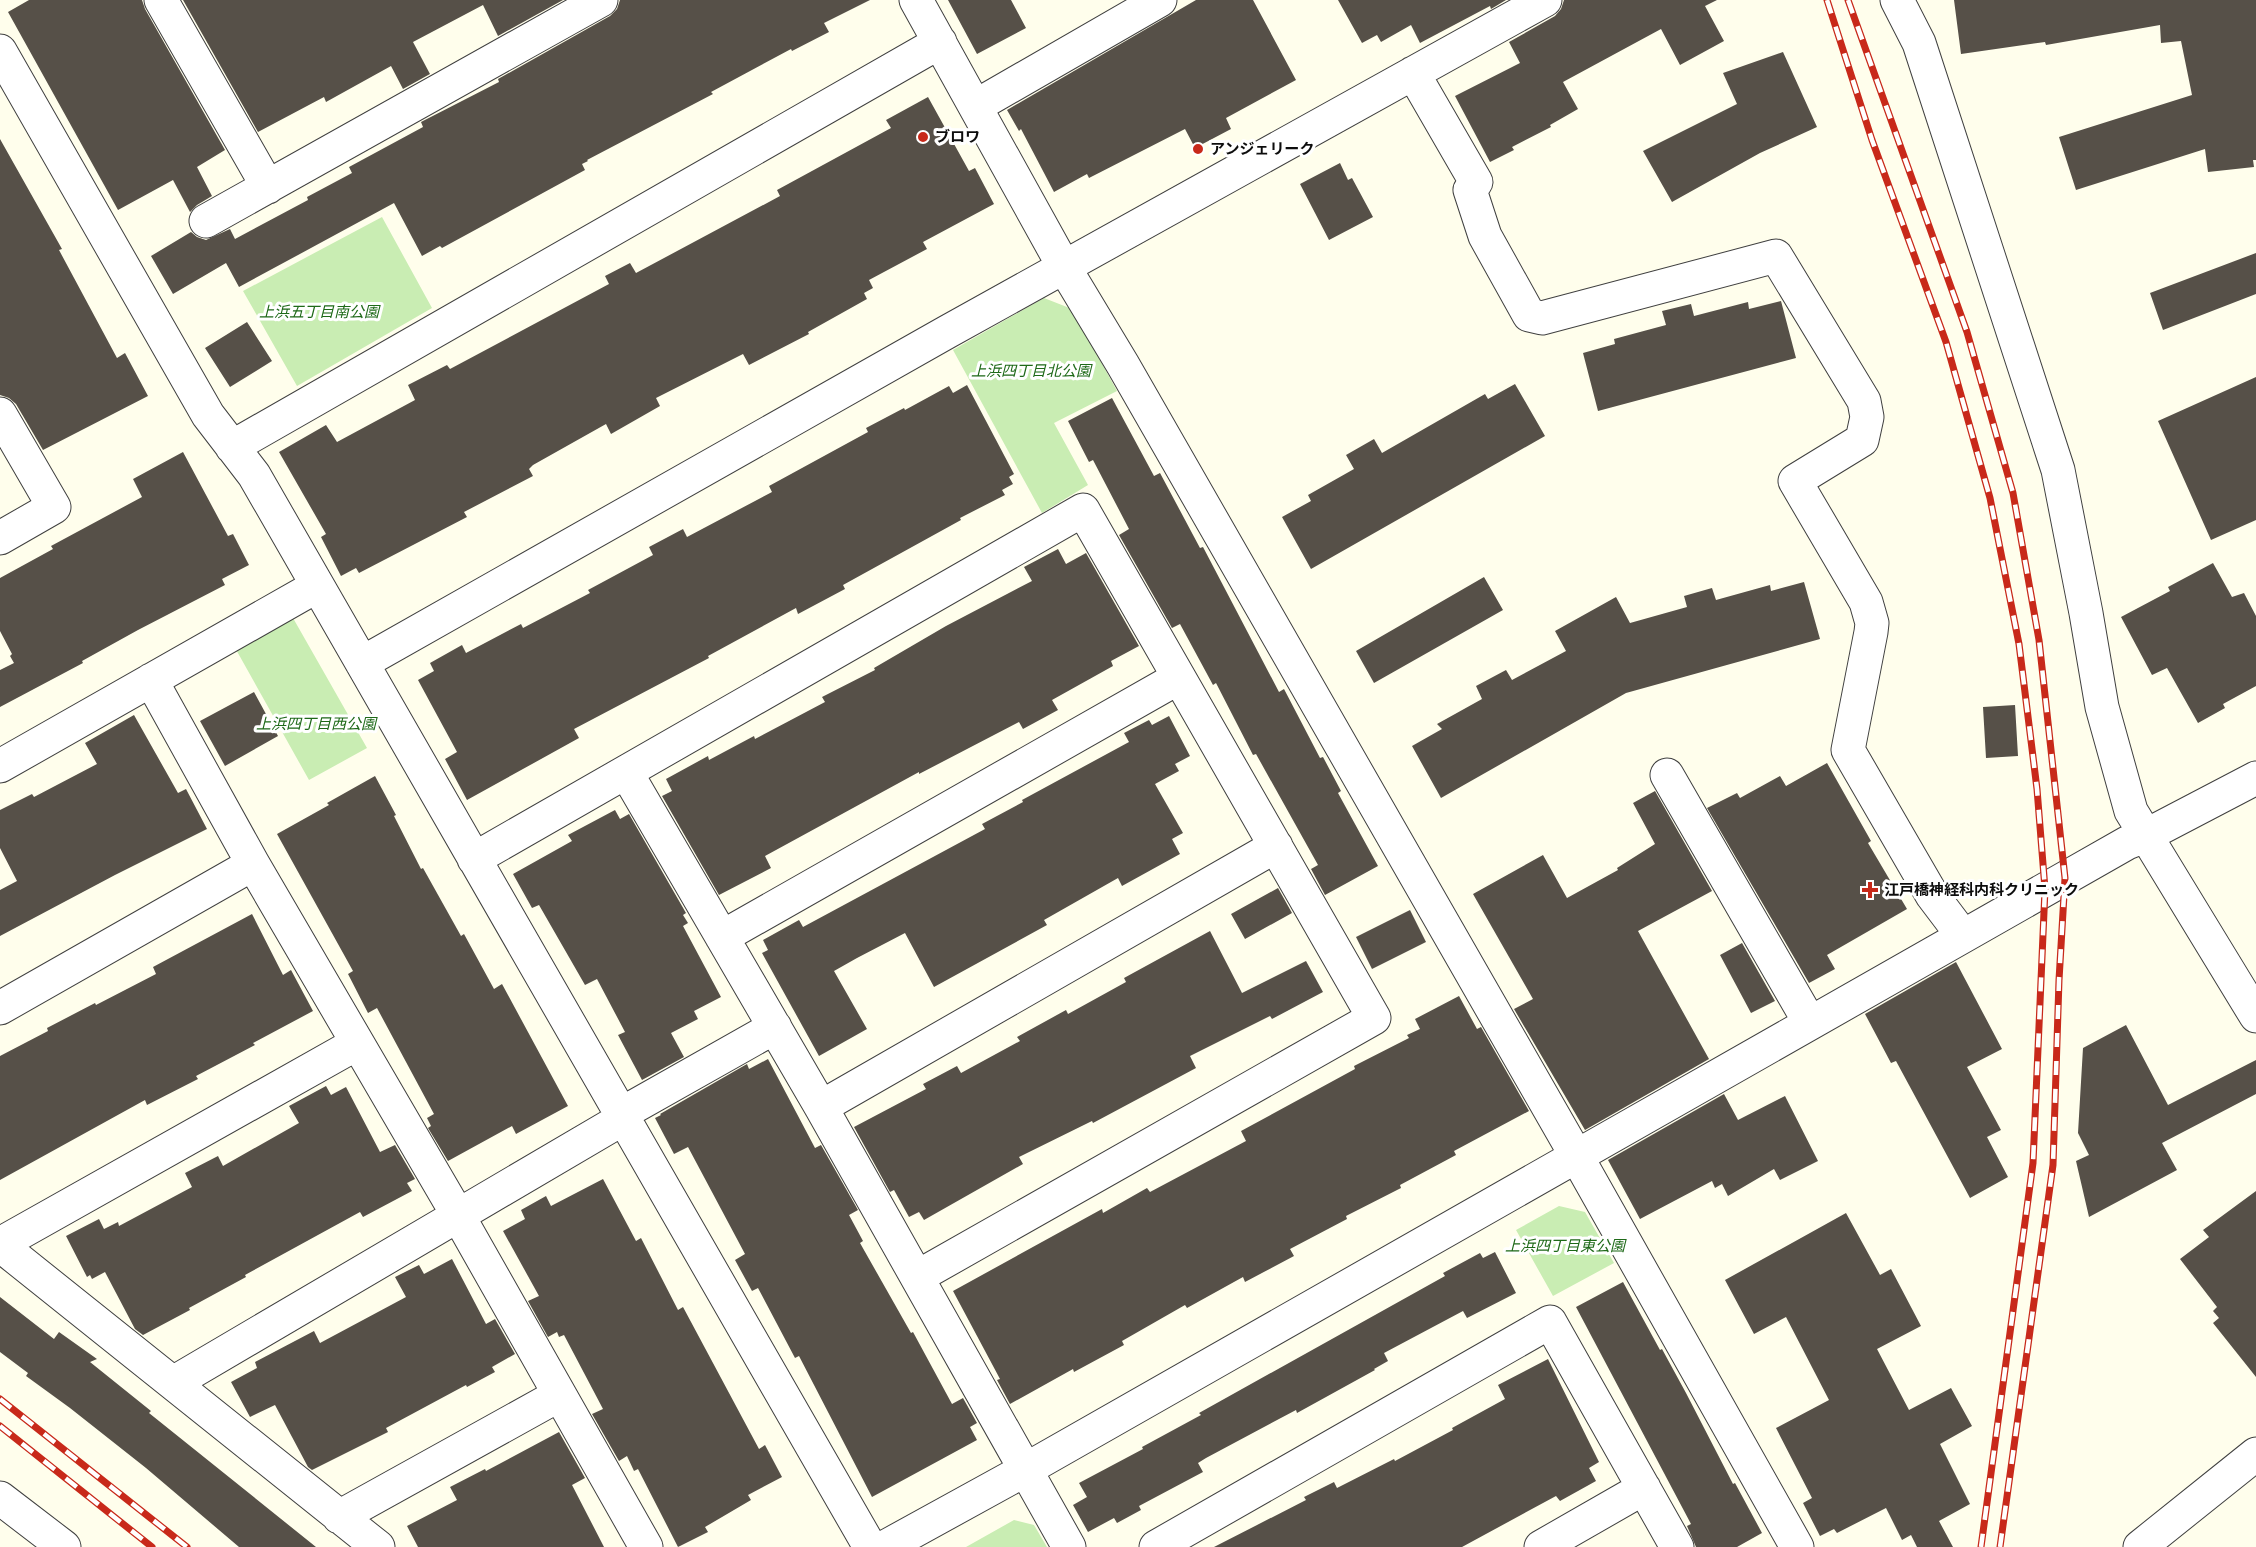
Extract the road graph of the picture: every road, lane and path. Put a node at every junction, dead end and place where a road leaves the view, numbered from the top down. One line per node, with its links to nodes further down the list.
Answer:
1 (161, 0): 12 (street)
2 (601, 0): 12 (street)
3 (916, 0): 7 (street)
4 (1160, 0): 11 (street)
5 (1545, 0): 9 (street)
6 (1897, 0): 26 (street)
7 (940, 42): 11 (street); 16 (street)
8 (0, 51): 10 (street)
9 (1413, 73): 14 (street); 30 (street)
10 (9, 89): 16 (street)
11 (976, 106): 14 (street)
12 (268, 187): 13 (street)
13 (207, 221)
14 (1064, 267): 19 (street); 39 (street)
15 (0, 414): 17 (street)
16 (232, 447): 18 (street)
17 (0, 538)
18 (317, 586): 19 (street); 21 (street)
19 (362, 663): 28 (street)
20 (1178, 678): 23 (street); 27 (street); 31 (street)
21 (152, 680): 22 (street); 29 (street)
22 (0, 766)
23 (626, 772): 28 (street); 31 (street)
24 (1667, 775): 34 (street)
25 (2256, 778): 26 (street)
26 (2147, 835): 30 (street); 33 (street)
27 (1276, 846): 37 (street); 42 (street)
28 (474, 859): 38 (street)
29 (253, 864): 32 (street); 36 (street)
30 (1963, 936): 34 (street)
31 (722, 937): 35 (street)
32 (0, 1008)
33 (2256, 1016)
34 (1810, 1023): 39 (street)
35 (775, 1027): 37 (street); 38 (street)
36 (356, 1044): 40 (street); 41 (street)
37 (821, 1107): 42 (street)
38 (623, 1116): 40 (street); 53 (street)
39 (1577, 1157): 46 (street); 59 (street)
40 (459, 1217): 43 (street); 44 (street)
41 (0, 1244): 43 (street)
42 (917, 1277): 46 (street)
43 (173, 1383): 49 (street)
44 (559, 1395): 49 (street); 52 (street)
45 (2256, 1454): 60 (street)
46 (1025, 1470): 54 (street); 55 (street)
47 (1644, 1488): 56 (street); 57 (street); 58 (street)
48 (0, 1498): 50 (street)
49 (339, 1516): 51 (street)
50 (64, 1547)
51 (378, 1547)
52 (646, 1547)
53 (870, 1547)
54 (885, 1547)
55 (1070, 1547)
56 (1156, 1547)
57 (1541, 1547)
58 (1677, 1547)
59 (1797, 1547)
60 (2140, 1547)

